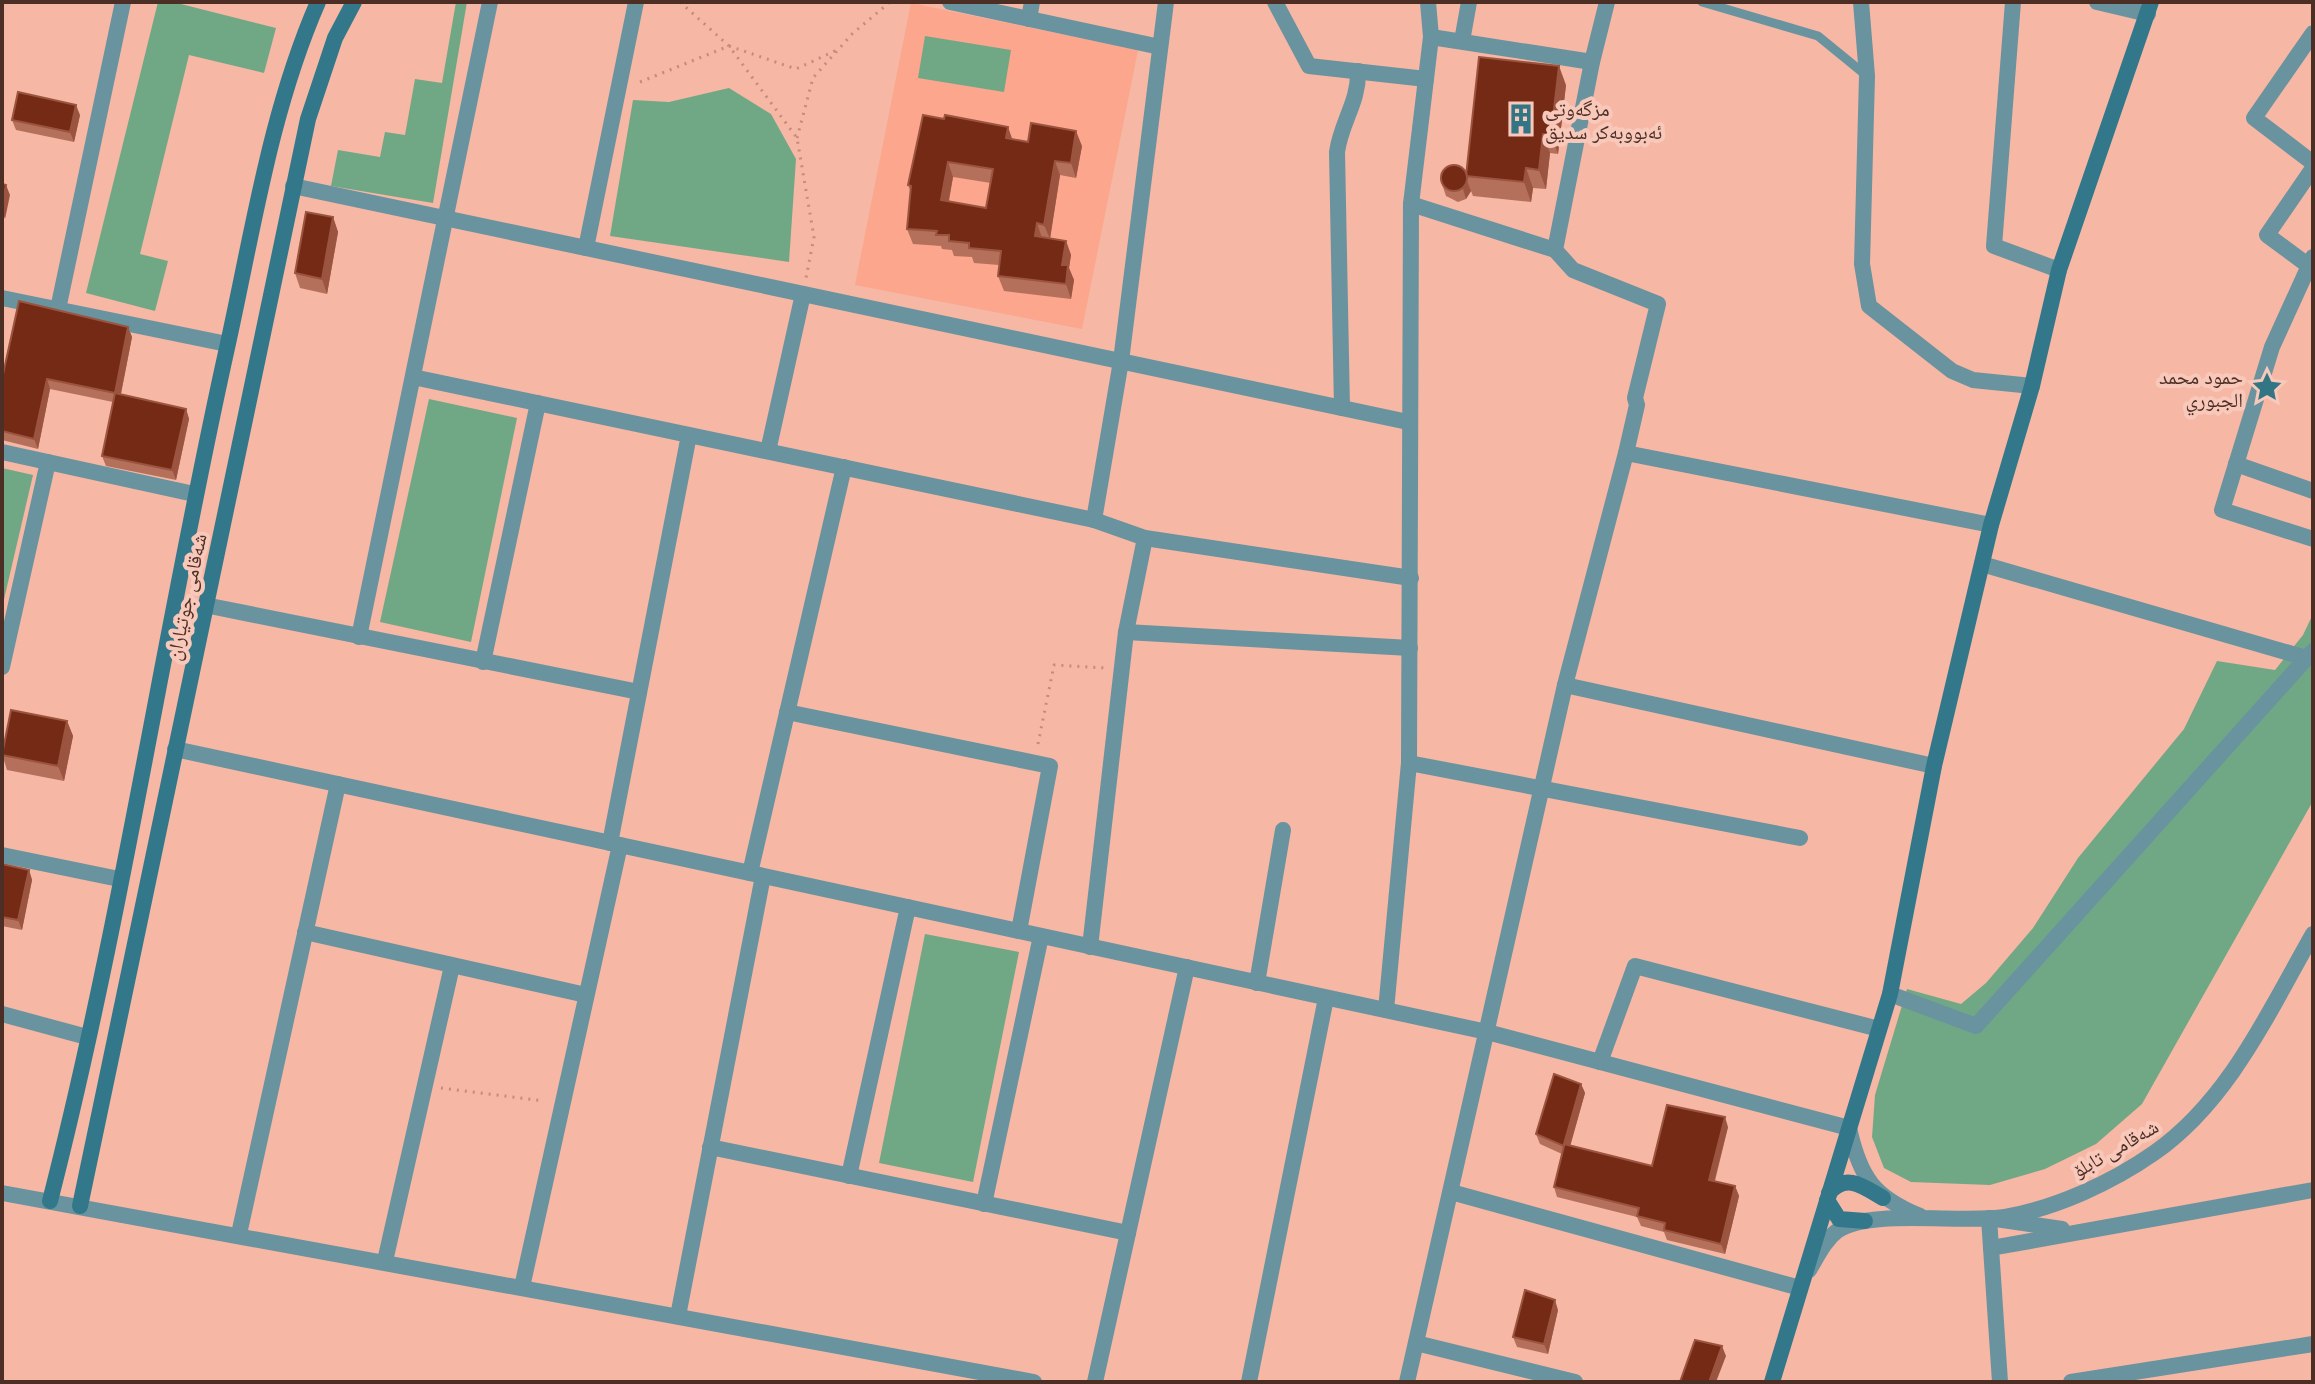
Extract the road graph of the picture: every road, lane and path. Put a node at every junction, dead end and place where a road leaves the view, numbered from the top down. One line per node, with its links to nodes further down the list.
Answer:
1 (123, 2): 44 (street)
2 (318, 2): 31 (main road, شەقامی جوتیاران)
3 (354, 2): 32 (main road, شەقامی جوتیاران)
4 (490, 2): 37 (street)
5 (636, 2): 30 (street)
6 (680, 2): 23 (path)
7 (890, 2): 25 (path)
8 (950, 2): 19 (street)
9 (1166, 2): 24 (street)
10 (1275, 2): 27 (street)
11 (1428, 2): 21 (street)
12 (1469, 2): 22 (street)
13 (1607, 2): 26 (street)
14 (1702, 2): 28 (lane)
15 (1861, 2): 28 (street)
16 (2013, 2): 41 (street)
17 (2097, 2): 18 (street)
18 (2149, 8): 41 (main road)
19 (1030, 10): 24 (street)
20 (2313, 33): 34 (street)
21 (1431, 37): 22 (street); 29 (street)
22 (1462, 41): 26 (street)
23 (729, 46): 25 (path); 30 (path); 33 (path)
24 (1160, 47): 46 (street)
25 (837, 50): 33 (path)
26 (1592, 62): 39 (street)
27 (1358, 71): 29 (street); 50 (street)
28 (1867, 76): 48 (street)
29 (1426, 79): 36 (street)
30 (616, 105): 38 (street)
31 (279, 113): 32 (main road); 45 (main road, شەقامی جوتیاران)
32 (308, 119): 35 (main road, شەقامی جوتیاران)
33 (797, 138): 42 (path)
34 (2313, 166): 40 (street)
35 (293, 186): 37 (street); 67 (main road, شەقامی جوتیاران)
36 (1411, 204): 39 (street); 51 (street)
37 (445, 218): 38 (street); 47 (street)
38 (586, 248): 42 (street)
39 (1555, 250): 55 (street)
40 (2311, 262): 57 (street)
41 (2059, 270): 48 (main road)
42 (803, 294): 46 (street); 53 (street)
43 (2, 298): 44 (street)
44 (58, 309): 45 (street)
45 (227, 344): 60 (main road, شەقامی جوتیاران)
46 (1121, 361): 50 (street); 61 (street)
47 (413, 377): 49 (street); 69 (street)
48 (2032, 386): 62 (main road)
49 (538, 403): 52 (street); 72 (street)
50 (1342, 408): 51 (street)
51 (1408, 422): 66 (street)
52 (689, 435): 53 (street); 76 (street)
53 (768, 451): 58 (street)
54 (2, 452): 56 (street)
55 (1626, 453): 62 (street); 75 (street)
56 (48, 462): 60 (street); 73 (street)
57 (2236, 464): 59 (street); 64 (street)
58 (844, 467): 61 (street); 77 (street)
59 (2313, 491)
60 (194, 494): 89 (main road, شەقامی جوتیاران)
61 (1094, 520): 63 (street)
62 (1991, 525): 65 (main road)
63 (1145, 538): 66 (street); 68 (street)
64 (2313, 539)
65 (1982, 564): 71 (street); 81 (main road)
66 (1411, 578): 70 (street)
67 (205, 605): 69 (street); 78 (main road, شەقامی جوتیاران)
68 (1126, 632): 70 (street); 74 (street)
69 (359, 637): 72 (street)
70 (1410, 648): 80 (street)
71 (2310, 654): 99 (street)
72 (483, 662): 76 (street)
73 (2, 667)
74 (1122, 669): 79 (path); 95 (street)
75 (1565, 685): 81 (street); 83 (street)
76 (639, 692): 86 (street)
77 (787, 712): 79 (street); 88 (street)
78 (175, 749): 82 (street); 120 (main road, شەقامی جوتیاران)
79 (1034, 763): 91 (street)
80 (1409, 763): 83 (street); 102 (street)
81 (1934, 766): 99 (main road)
82 (338, 784): 86 (street); 92 (street)
83 (1544, 787): 85 (street); 105 (street)
84 (1283, 830): 98 (street)
85 (1800, 838)
86 (615, 844): 88 (street); 100 (street)
87 (2, 855): 89 (street)
88 (757, 875): 90 (street); 111 (street)
89 (119, 879): 106 (main road, شەقامی جوتیاران)
90 (908, 907): 91 (street); 112 (street)
91 (1019, 931): 94 (street)
92 (305, 932): 96 (street); 126 (street)
93 (2313, 934): 121 (street, شەقامی تابلۆ)
94 (1041, 936): 95 (street); 119 (street)
95 (1090, 947): 97 (street)
96 (452, 966): 100 (street); 108 (street)
97 (1187, 967): 98 (street); 125 (street)
98 (1257, 983): 101 (street)
99 (1890, 994): 104 (main road)
100 (586, 995): 109 (street)
101 (1326, 998): 102 (street); 137 (street)
102 (1386, 1010): 105 (street)
103 (2, 1014): 106 (street)
104 (1879, 1029): 107 (street); 110 (main road)
105 (1487, 1032): 107 (street); 114 (street)
106 (87, 1037): 118 (main road, شەقامی جوتیاران)
107 (1600, 1062): 110 (street)
108 (425, 1085): 109 (path); 128 (street)
109 (563, 1099): 130 (street)
110 (1849, 1128): 116 (main road); 117 (street)
111 (710, 1147): 112 (street); 131 (street)
112 (849, 1176): 119 (street)
113 (2313, 1190): 124 (street)
114 (1451, 1192): 129 (street); 132 (street)
115 (2, 1193): 118 (street)
116 (1828, 1197): 117 (main road); 123 (main road); 129 (main road)
117 (1883, 1198): 122 (street)
118 (50, 1201): 120 (street)
119 (984, 1204): 125 (street)
120 (80, 1206): 126 (street)
121 (1989, 1218): 122 (street, شەقامی تابلۆ); 124 (street); 127 (street)
122 (1929, 1220): 123 (street, شەقامی تابلۆ)
123 (1865, 1221): 129 (street)
124 (2078, 1232): 127 (street)
125 (1128, 1233): 136 (street)
126 (239, 1234): 128 (street)
127 (1991, 1248): 141 (street)
128 (385, 1261): 130 (street)
129 (1802, 1283): 140 (main road)
130 (522, 1287): 131 (street)
131 (678, 1316): 135 (street)
132 (1416, 1343): 138 (street); 139 (street)
133 (2313, 1344): 134 (street)
134 (2177, 1374): 142 (street)
135 (1034, 1382)
136 (1095, 1382)
137 (1249, 1382)
138 (1407, 1382)
139 (1575, 1382)
140 (1772, 1382)
141 (2000, 1382)
142 (2071, 1382)

